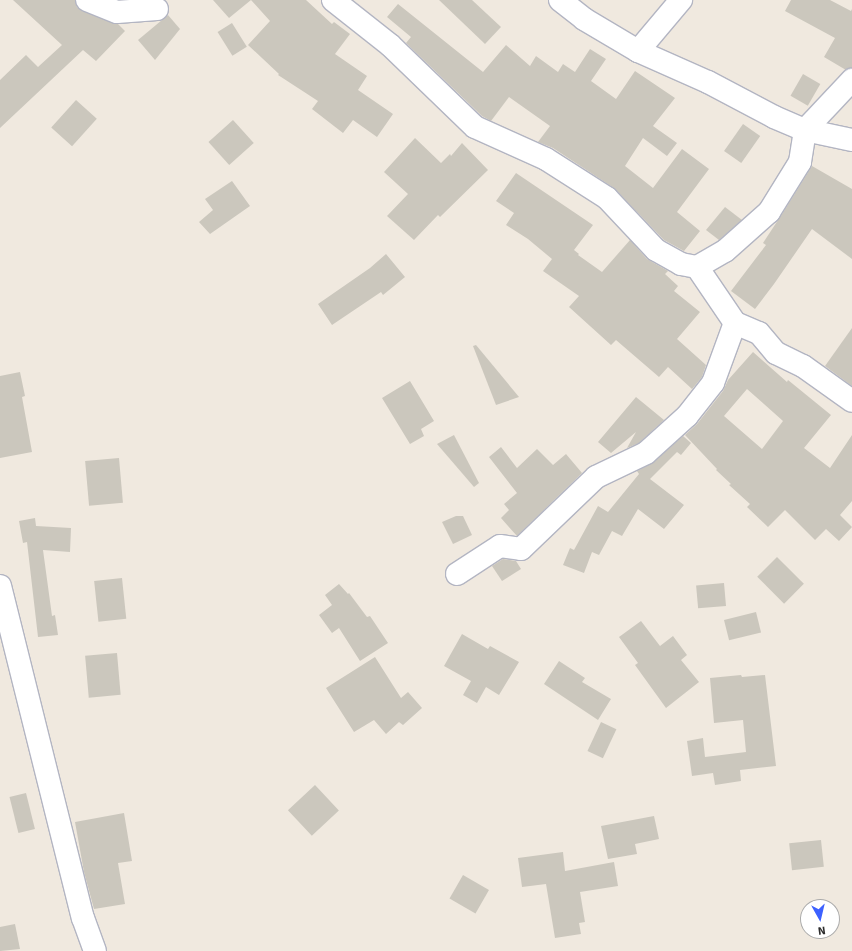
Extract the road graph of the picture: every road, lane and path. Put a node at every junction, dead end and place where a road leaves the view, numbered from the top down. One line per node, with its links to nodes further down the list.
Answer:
1 (87, 0): 5 (street)
2 (334, 0): 10 (street)
3 (560, 0): 6 (street)
4 (681, 0): 6 (street)
5 (157, 9)
6 (638, 51): 8 (street)
7 (852, 80): 8 (street)
8 (805, 130): 9 (street); 10 (street)
9 (852, 140)
10 (697, 267): 11 (street)
11 (735, 323): 12 (street); 13 (street)
12 (852, 401)
13 (457, 574)
14 (1, 598): 15 (street)
15 (95, 951)

